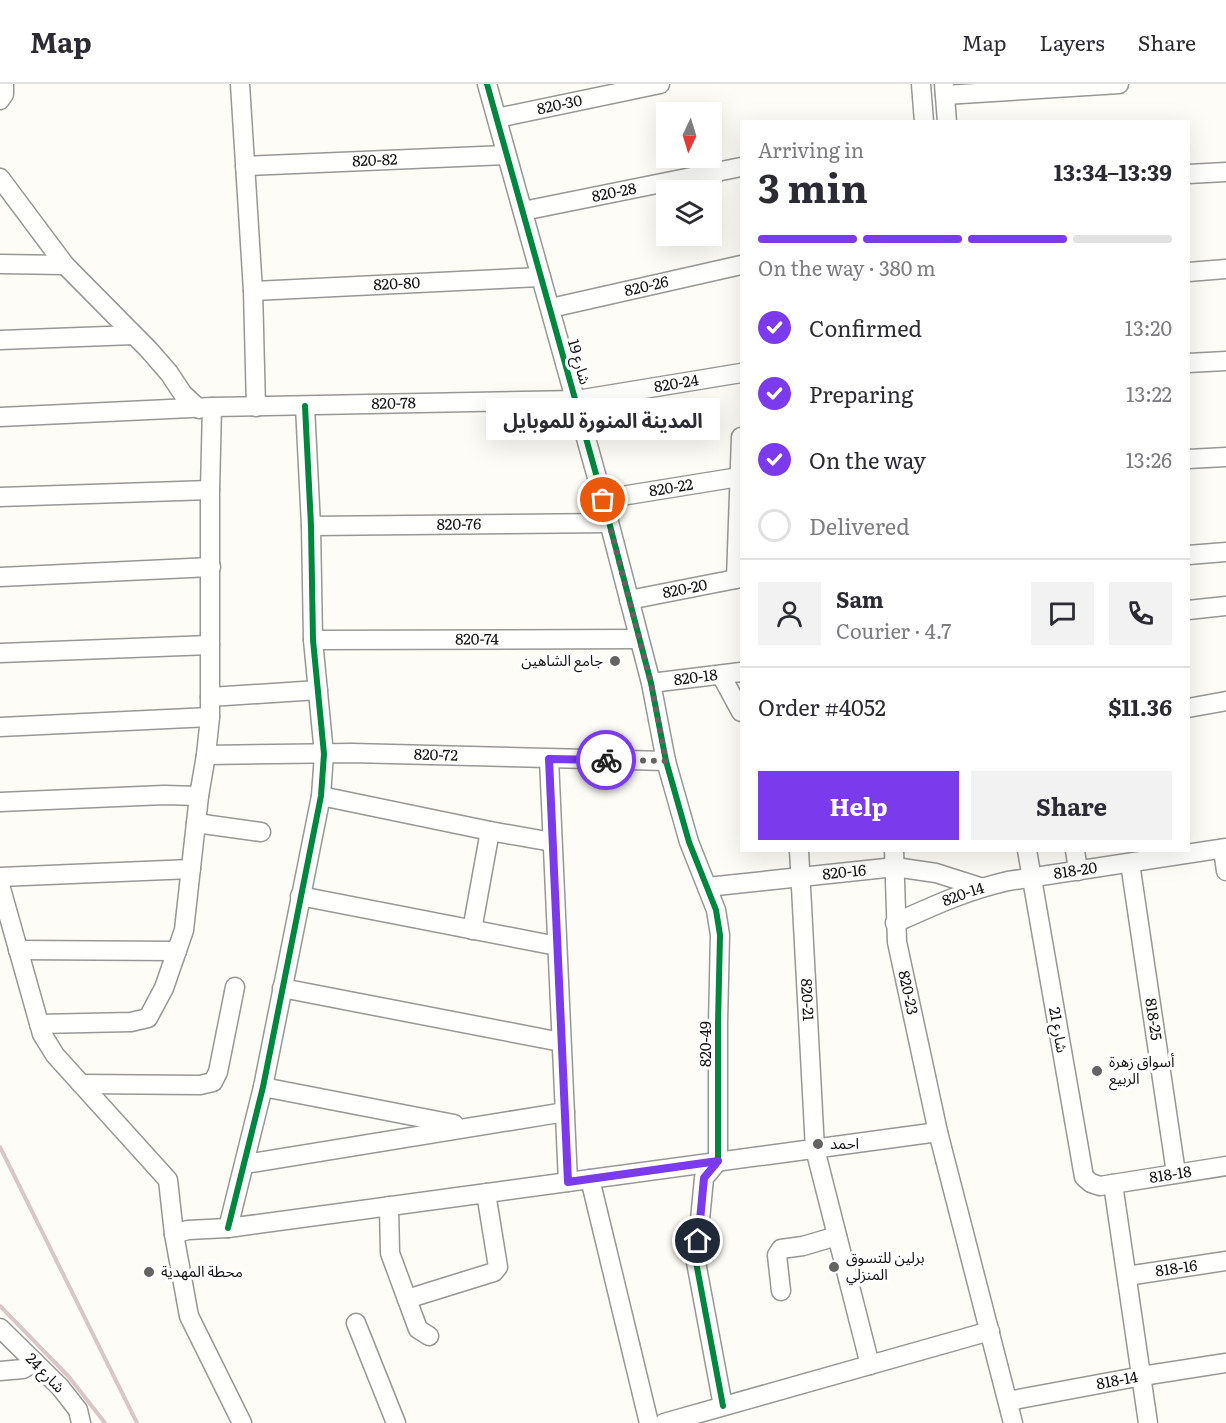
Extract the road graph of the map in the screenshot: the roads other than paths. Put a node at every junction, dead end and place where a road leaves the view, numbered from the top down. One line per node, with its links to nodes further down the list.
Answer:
1 (4, 84): 8 (street)
2 (240, 84): 13 (street)
3 (487, 84): 9 (street, شارع 19)
4 (660, 84): 9 (street, 820-30)
5 (921, 84): 10 (street)
6 (1119, 84): 7 (street)
7 (944, 89): 11 (street)
8 (0, 99)
9 (496, 118): 12 (street, شارع 19)
10 (924, 120)
11 (946, 120)
12 (506, 155): 13 (street, 820-82); 18 (street, شارع 19)
13 (245, 166): 25 (street)
14 (740, 167): 18 (street, 820-28)
15 (1226, 172): 16 (street)
16 (1190, 174)
17 (0, 178): 20 (street)
18 (523, 211): 24 (street, شارع 19)
19 (0, 264): 20 (street)
20 (65, 265): 27 (street)
21 (740, 265): 26 (street, 820-26)
22 (1226, 269): 23 (street)
23 (1190, 272)
24 (541, 277): 25 (street, 820-80); 26 (street, شارع 19)
25 (253, 291): 34 (street)
26 (551, 308): 32 (street, شارع 19)
27 (134, 335): 28 (street); 35 (street)
28 (0, 340)
29 (1226, 361): 30 (street)
30 (1190, 363)
31 (740, 373): 32 (street, 820-24)
32 (577, 400): 33 (street, 820-78); 43 (street, شارع 19)
33 (305, 406): 34 (street, 820-78); 45 (street)
34 (256, 407): 35 (street, 820-78)
35 (205, 408): 36 (street, 820-78); 41 (street)
36 (0, 417)
37 (740, 457): 40 (street)
38 (1226, 457): 39 (street)
39 (1190, 459)
40 (739, 477): 43 (street, 820-22); 50 (street)
41 (210, 490): 42 (street); 48 (street)
42 (0, 497)
43 (603, 500): 44 (street, شارع 19)
44 (609, 523): 45 (street, 820-76); 51 (street, شارع 19)
45 (311, 526): 55 (street)
46 (1226, 552): 47 (street)
47 (1190, 555)
48 (211, 567): 49 (street); 56 (street)
49 (0, 577)
50 (739, 578): 51 (street, 820-20)
51 (629, 600): 54 (street, شارع 19)
52 (1226, 606): 53 (street)
53 (1190, 610)
54 (638, 639): 55 (street, 820-74); 60 (street, شارع 19)
55 (313, 640): 61 (street)
56 (210, 645): 57 (street); 62 (street)
57 (0, 653)
58 (740, 672): 59 (street, 820-18)
59 (721, 675): 60 (street, 820-18); 65 (street)
60 (651, 683): 71 (street, 820-49)
61 (318, 690): 62 (street); 68 (street)
62 (210, 697): 66 (street)
63 (1226, 701): 64 (street)
64 (1190, 708)
65 (740, 710)
66 (210, 717): 67 (street); 69 (street)
67 (0, 728)
68 (324, 754): 69 (street, 820-72); 70 (street, 820-72); 73 (street)
69 (206, 755): 72 (street)
70 (549, 759): 71 (street, 820-72); 78 (street)
71 (666, 761): 94 (street, 820-49)
72 (199, 796): 74 (street); 75 (street)
73 (321, 796): 76 (street); 96 (street)
74 (0, 802)
75 (196, 823): 77 (street); 87 (street)
76 (490, 831): 78 (street); 98 (street)
77 (261, 832)
78 (552, 842): 99 (street)
79 (1224, 849): 83 (street, 818-20); 89 (street)
80 (799, 852): 91 (street, 820-21)
81 (1027, 852): 92 (street, شارع 21)
82 (1075, 852): 88 (street)
83 (1190, 852)
84 (1178, 853): 86 (street, 818-20)
85 (895, 859): 91 (street, 820-16); 95 (street, 820-16); 97 (street, 820-23)
86 (1130, 863): 88 (street, 818-20); 115 (street, 818-25)
87 (191, 869): 90 (street); 101 (street)
88 (1078, 871): 92 (street, 818-20)
89 (1226, 871)
90 (0, 877)
91 (802, 877): 94 (street, 820-16); 111 (street, 820-21)
92 (1032, 877): 95 (street, 820-14); 118 (street, شارع 21)
93 (0, 885): 100 (street)
94 (707, 887): 112 (street, 820-49)
95 (980, 887): 97 (street, 820-14)
96 (300, 897): 98 (street); 103 (street)
97 (895, 923): 110 (street, 820-23)
98 (472, 930): 99 (street)
99 (557, 946): 105 (street)
100 (18, 950): 101 (street); 104 (street)
101 (177, 951): 104 (street)
102 (235, 987): 106 (street)
103 (282, 988): 105 (street); 107 (street)
104 (39, 1024): 106 (street)
105 (561, 1042): 108 (street)
106 (81, 1084): 122 (street)
107 (263, 1087): 109 (street); 113 (street)
108 (565, 1112): 109 (street); 117 (street)
109 (467, 1126): 113 (street)
110 (938, 1132): 111 (street); 130 (street, 820-23)
111 (815, 1149): 112 (street); 123 (street, 820-21)
112 (718, 1161): 116 (street); 138 (street)
113 (245, 1164): 121 (street)
114 (1226, 1166): 115 (street, 818-18)
115 (1176, 1173): 118 (street, 818-18)
116 (590, 1179): 117 (street); 143 (street)
117 (568, 1182): 119 (street)
118 (1113, 1184): 125 (street)
119 (486, 1193): 120 (street); 127 (street)
120 (389, 1206): 121 (street); 127 (street)
121 (228, 1228): 122 (street)
122 (174, 1234): 141 (street)
123 (837, 1236): 126 (street); 134 (street, 820-21)
124 (1226, 1262): 125 (street, 818-16)
125 (1127, 1276): 136 (street)
126 (781, 1291)
127 (406, 1299): 131 (street)
128 (356, 1323): 142 (street)
129 (0, 1328): 132 (street, شارع 24)
130 (990, 1331): 134 (street); 137 (street, 820-23)
131 (429, 1336)
132 (35, 1362): 135 (street); 140 (street, شارع 24)
133 (1226, 1363): 136 (street, 818-14)
134 (870, 1365): 138 (street)
135 (0, 1371)
136 (1143, 1376): 137 (street, 818-14); 145 (street)
137 (1008, 1401): 139 (street, 820-23)
138 (723, 1406): 144 (street)
139 (1010, 1422)
140 (81, 1423)
141 (242, 1423)
142 (396, 1423)
143 (648, 1423)
144 (664, 1423)
145 (1148, 1423)

